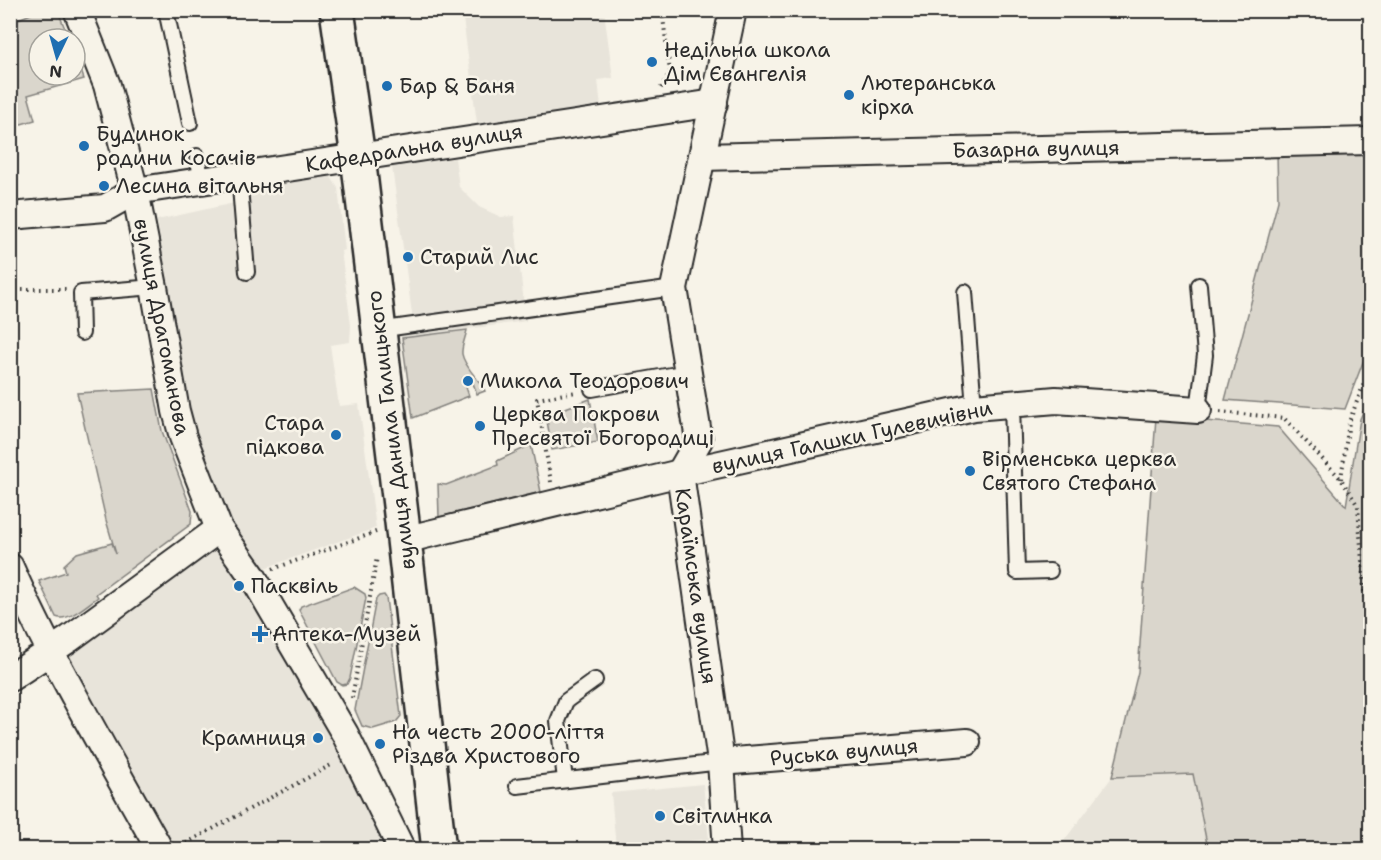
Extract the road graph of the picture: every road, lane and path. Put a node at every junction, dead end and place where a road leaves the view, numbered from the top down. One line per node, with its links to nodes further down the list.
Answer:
1 (77, 10): 13 (street, вулиця Драгоманова)
2 (166, 10): 8 (lane)
3 (337, 10): 10 (main road, вулиця Данила Галицького)
4 (662, 10): 6 (path)
5 (734, 10): 7 (street, Караїмська вулиця)
6 (657, 97)
7 (714, 103): 10 (street, Кафедральна вулиця); 11 (street, Караїмська вулиця)
8 (190, 123)
9 (1371, 141): 11 (street, Базарна вулиця)
10 (358, 157): 12 (street, Кафедральна вулиця); 22 (main road, вулиця Данила Галицького)
11 (702, 157): 18 (street, Караїмська вулиця)
12 (239, 175): 13 (street, Кафедральна вулиця); 15 (lane)
13 (135, 191): 14 (street, Кафедральна вулиця); 17 (street, вулиця Драгоманова)
14 (10, 216)
15 (248, 272)
16 (1199, 285): 29 (lane)
17 (154, 287): 21 (lane); 33 (street, вулиця Драгоманова)
18 (674, 288): 22 (lane); 25 (street, Караїмська вулиця)
19 (10, 289): 21 (path)
20 (965, 292): 28 (lane)
21 (81, 293): 23 (lane)
22 (378, 330): 34 (main road, вулиця Данила Галицького)
23 (82, 333)
24 (1371, 368): 31 (path)
25 (688, 372): 26 (lane); 30 (street, Караїмська вулиця)
26 (592, 389): 32 (path)
27 (1012, 404): 28 (street, вулиця Галшки Гулевичівни); 29 (street, вулиця Галшки Гулевичівни); 36 (lane)
28 (974, 407): 30 (street, вулиця Галшки Гулевичівни)
29 (1198, 410): 31 (path)
30 (680, 474): 32 (street, вулиця Галшки Гулевичівни); 44 (street, Караїмська вулиця)
31 (1341, 479): 39 (path)
32 (555, 504): 34 (street, вулиця Галшки Гулевичівни)
33 (219, 529): 37 (street, вулиця Драгоманова); 38 (street)
34 (387, 545): 37 (path); 43 (path); 50 (main road, вулиця Данила Галицького)
35 (10, 567): 38 (street)
36 (1050, 570)
37 (253, 577): 43 (street, вулиця Драгоманова)
38 (50, 651): 40 (street); 47 (street)
39 (1371, 652)
40 (10, 678)
41 (595, 680): 45 (lane)
42 (967, 742): 44 (street, Руська вулиця)
43 (350, 743): 48 (path); 49 (street, вулиця Драгоманова)
44 (721, 762): 45 (lane); 51 (street, Караїмська вулиця)
45 (565, 780): 46 (lane)
46 (518, 786)
47 (160, 849)
48 (176, 849)
49 (402, 849)
50 (439, 849)
51 (727, 849)

